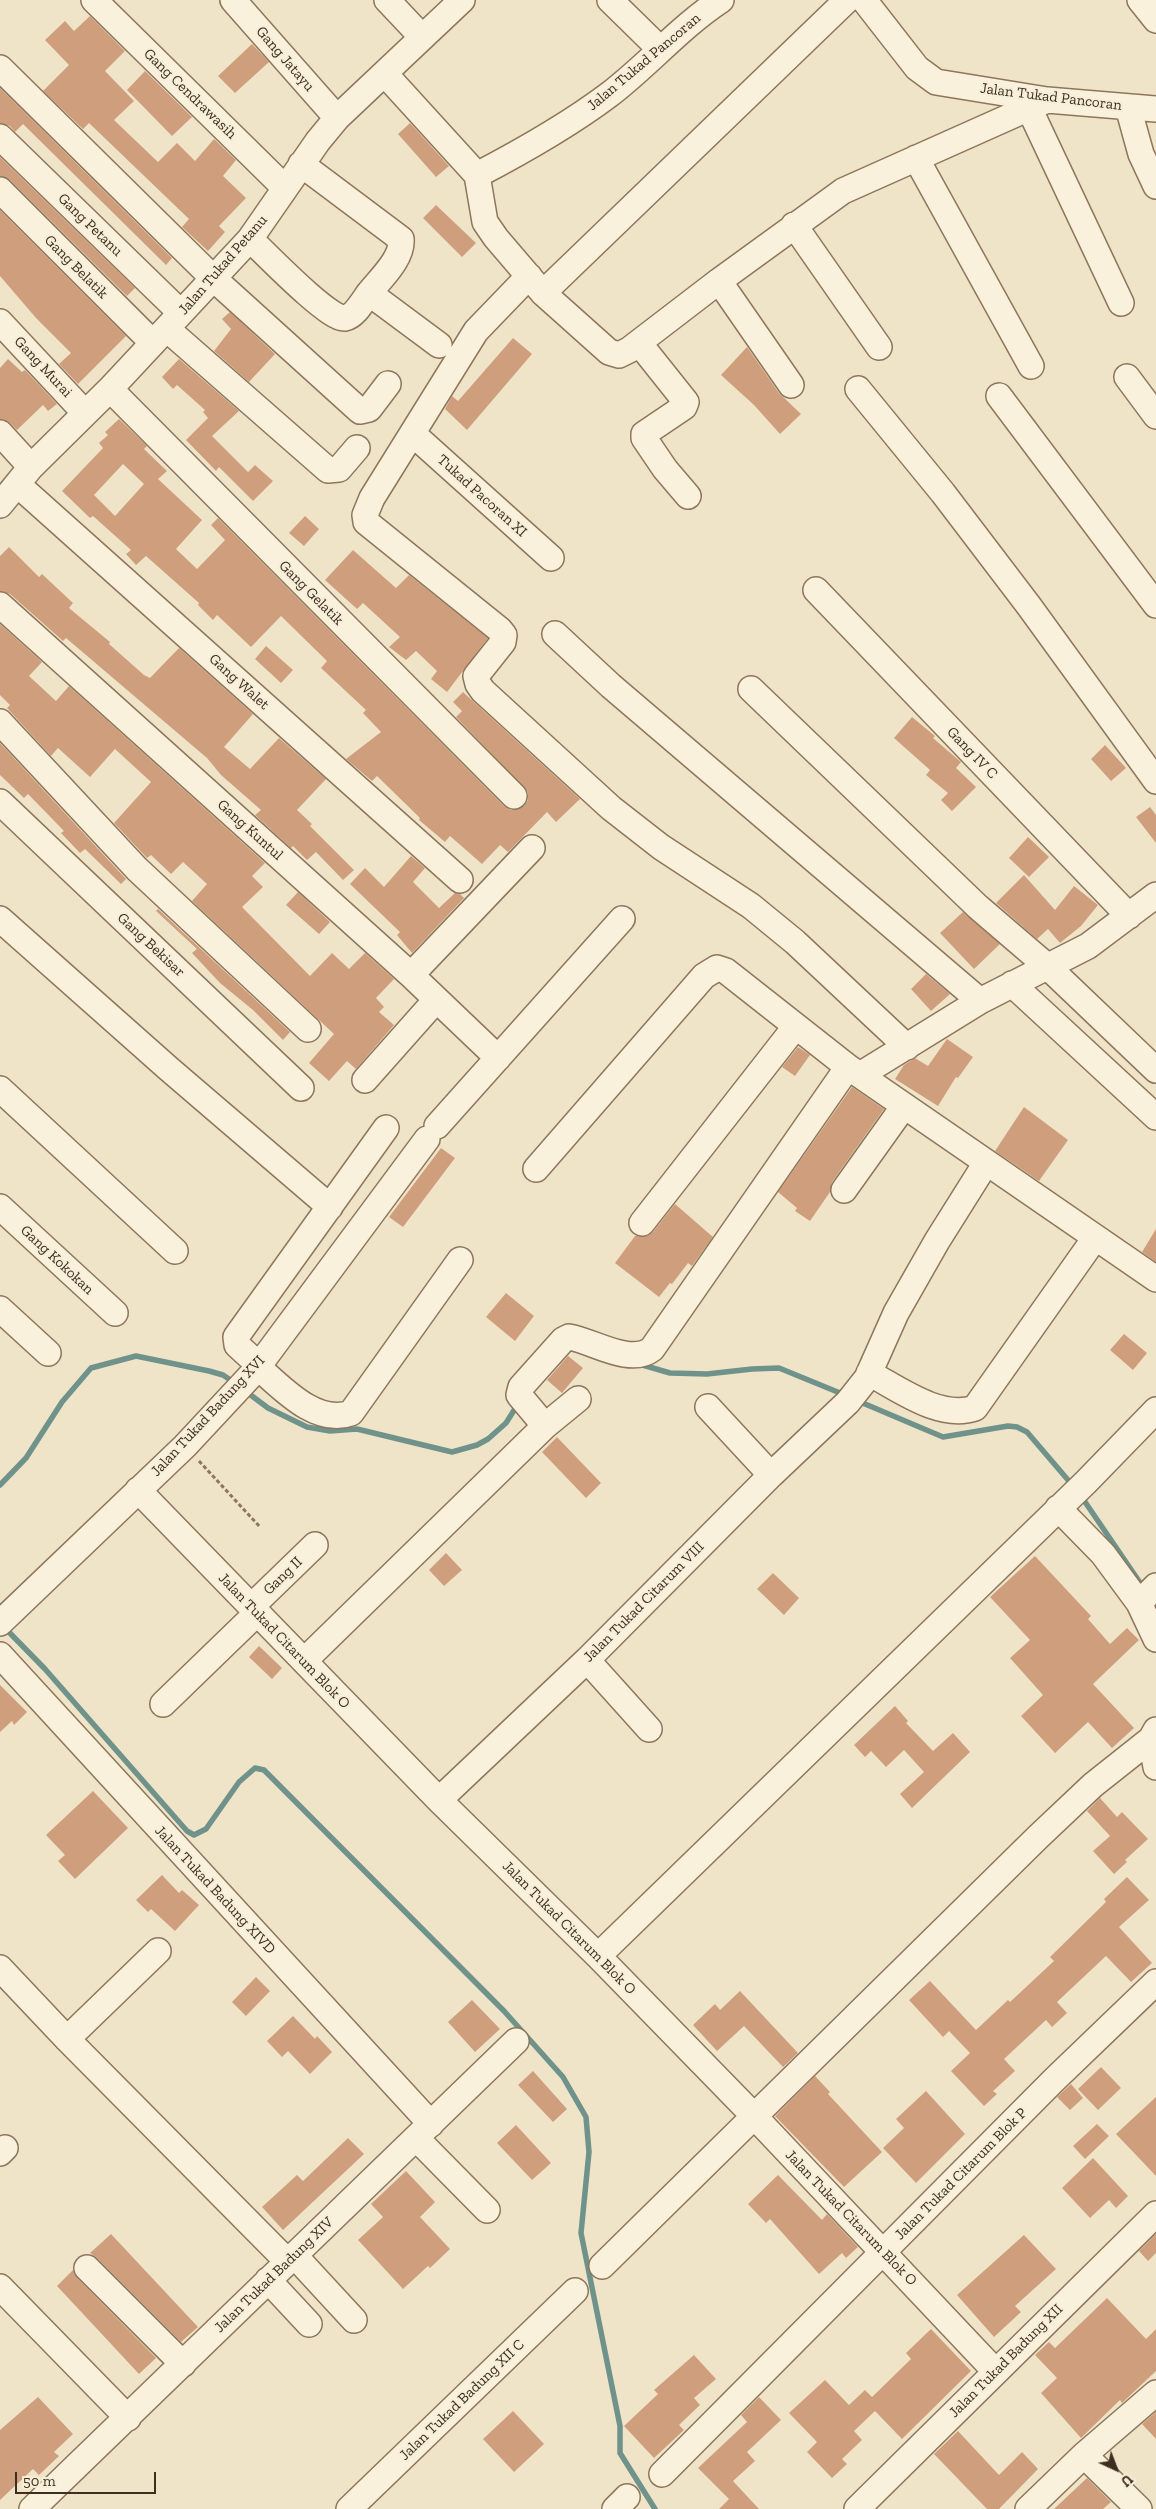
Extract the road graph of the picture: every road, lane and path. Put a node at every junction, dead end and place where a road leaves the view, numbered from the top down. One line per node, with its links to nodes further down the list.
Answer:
1 (94, 0): 24 (street, Gang Cendrawasih)
2 (233, 0): 18 (street, Gang Jatayu)
3 (387, 0): 11 (street)
4 (461, 0): 11 (street, Jalan Tukad Petanu)
5 (610, 0): 12 (street)
6 (721, 0): 12 (street, Jalan Tukad Pancoran)
7 (847, 0): 30 (street)
8 (864, 0): 15 (street, Jalan Tukad Pancoran)
9 (1140, 0): 10 (street)
10 (1156, 20)
11 (421, 36): 14 (street, Jalan Tukad Petanu)
12 (660, 49): 22 (street, Jalan Tukad Pancoran)
13 (0, 68): 28 (street)
14 (385, 74): 18 (street, Jalan Tukad Petanu); 22 (street)
15 (1038, 104): 16 (street, Jalan Tukad Pancoran); 20 (street); 32 (street)
16 (1128, 107): 17 (street, Jalan Tukad Pancoran); 23 (street)
17 (1156, 109)
18 (337, 118): 21 (street, Jalan Tukad Petanu)
19 (0, 137): 34 (street, Gang Petanu)
20 (916, 158): 26 (street); 38 (street)
21 (301, 164): 24 (street, Jalan Tukad Petanu); 31 (street)
22 (477, 175): 30 (street)
23 (1156, 186)
24 (286, 188): 27 (street, Jalan Tukad Petanu)
25 (0, 190): 34 (street, Gang Belatik)
26 (794, 225): 29 (street); 37 (street)
27 (250, 239): 28 (street, Jalan Tukad Petanu); 31 (street)
28 (213, 278): 34 (street, Jalan Tukad Petanu); 40 (street)
29 (719, 281): 35 (street); 41 (street)
30 (536, 284): 35 (street); 48 (street)
31 (369, 293): 36 (street)
32 (1120, 303)
33 (0, 322): 45 (street, Gang Murai)
34 (167, 328): 42 (street, Jalan Tukad Petanu); 49 (street)
35 (640, 343): 51 (street)
36 (439, 345)
37 (879, 347)
38 (1031, 366)
39 (1127, 378): 46 (street)
40 (388, 384)
41 (791, 385)
42 (110, 389): 45 (street, Jalan Tukad Petanu); 61 (street, Gang Gelatik)
43 (858, 389): 60 (street)
44 (999, 396): 56 (street)
45 (85, 413): 50 (street, Jalan Tukad Petanu)
46 (1156, 416)
47 (0, 433): 50 (street, Gang Walet)
48 (412, 434): 53 (street, Tukad Pacoran XI); 75 (street)
49 (357, 448)
50 (24, 476): 52 (street, Jalan Tukad Petanu); 64 (street, Gang Walet)
51 (688, 496)
52 (0, 505)
53 (551, 558)
54 (816, 590): 65 (street, Gang IV C)
55 (0, 605): 69 (street, Gang Kuntul)
56 (1156, 605)
57 (555, 634): 72 (street)
58 (751, 689): 68 (street)
59 (0, 722): 74 (street)
60 (1156, 781)
61 (514, 796)
62 (0, 802): 80 (street, Gang Bekisar)
63 (532, 848): 69 (street)
64 (460, 880)
65 (1145, 911): 68 (street)
66 (0, 919): 89 (street)
67 (622, 919): 76 (street, Jalan Tukad Badung XVI)
68 (1048, 967): 70 (street); 77 (street)
69 (411, 975): 71 (street, Gang Kuntul)
70 (1012, 984): 72 (street); 83 (street)
71 (436, 1000): 76 (street, Gang Kuntul); 79 (street)
72 (980, 1001): 75 (street)
73 (796, 1026): 78 (street); 86 (street); 90 (street)
74 (308, 1029)
75 (907, 1047): 78 (street)
76 (498, 1058): 98 (street, Jalan Tukad Badung XVI)
77 (1156, 1070)
78 (854, 1071): 82 (street); 103 (street)
79 (365, 1080)
80 (301, 1088)
81 (0, 1089): 92 (street)
82 (904, 1106): 85 (street); 87 (street)
83 (1156, 1117)
84 (386, 1128): 89 (street)
85 (986, 1163): 91 (street); 99 (street, Jalan Tukad Citarum VIII)
86 (536, 1169)
87 (844, 1190)
88 (0, 1207): 96 (street, Gang Kokokan)
89 (330, 1207): 98 (street)
90 (642, 1223)
91 (1095, 1238): 94 (street); 99 (street)
92 (175, 1252)
93 (460, 1260): 98 (street)
94 (1156, 1279)
95 (0, 1309): 97 (street)
96 (115, 1313)
97 (48, 1353)
98 (253, 1365): 104 (street, Jalan Tukad Badung XVI)
99 (868, 1375): 105 (street, Jalan Tukad Citarum VIII)
100 (578, 1398): 103 (street)
101 (708, 1407): 105 (street)
102 (1156, 1410): 107 (street)
103 (533, 1411): 116 (street)
104 (185, 1446): 106 (street, Jalan Tukad Badung XVI); 108 (path)
105 (771, 1475): 115 (street, Jalan Tukad Citarum VIII)
106 (138, 1490): 111 (street, Jalan Tukad Citarum Blok O); 112 (street, Jalan Tukad Badung XVI)
107 (1062, 1504): 110 (street); 123 (street)
108 (260, 1527)
109 (316, 1545): 111 (street, Gang II)
110 (1146, 1596): 113 (street)
111 (254, 1610): 116 (street, Jalan Tukad Citarum Blok O); 117 (street, Gang II)
112 (9, 1615)
113 (1156, 1639)
114 (0, 1655): 129 (street, Jalan Tukad Badung XIVD)
115 (587, 1660): 118 (street); 121 (street, Jalan Tukad Citarum VIII)
116 (304, 1662): 121 (street, Jalan Tukad Citarum Blok O)
117 (163, 1704)
118 (649, 1729)
119 (1154, 1734): 120 (street); 128 (street)
120 (1156, 1767)
121 (439, 1800): 123 (street, Jalan Tukad Citarum Blok O)
122 (158, 1951): 126 (street)
123 (598, 1956): 128 (street, Jalan Tukad Citarum Blok O)
124 (0, 1968): 126 (street)
125 (1156, 1982): 132 (street, Jalan Tukad Citarum Blok P)
126 (67, 2040): 133 (street)
127 (516, 2041): 129 (street, Jalan Tukad Badung XIV)
128 (755, 2117): 132 (street, Jalan Tukad Citarum Blok O); 134 (street)
129 (423, 2131): 130 (street, Jalan Tukad Badung XIVD); 133 (street, Jalan Tukad Badung XIV)
130 (487, 2210)
131 (1156, 2214): 142 (street, Jalan Tukad Badung XII)
132 (883, 2252): 142 (street, Jalan Tukad Citarum Blok O); 146 (street, Jalan Tukad Citarum Blok P)
133 (290, 2258): 136 (street, Jalan Tukad Badung XIV); 139 (street)
134 (602, 2266)
135 (87, 2268): 141 (street)
136 (268, 2280): 140 (street); 141 (street, Jalan Tukad Badung XIV)
137 (0, 2287): 144 (street)
138 (575, 2291): 148 (street, Jalan Tukad Badung XII C)
139 (354, 2320)
140 (309, 2324)
141 (182, 2364): 144 (street, Jalan Tukad Badung XIV)
142 (995, 2371): 149 (street, Jalan Tukad Badung XII)
143 (1156, 2393): 145 (street)
144 (128, 2418): 147 (street, Jalan Tukad Badung XIV)
145 (1084, 2455): 150 (street); 151 (street)
146 (662, 2474)
147 (32, 2509)
148 (349, 2509)
149 (857, 2509)
150 (1028, 2509)
151 (1139, 2509)

